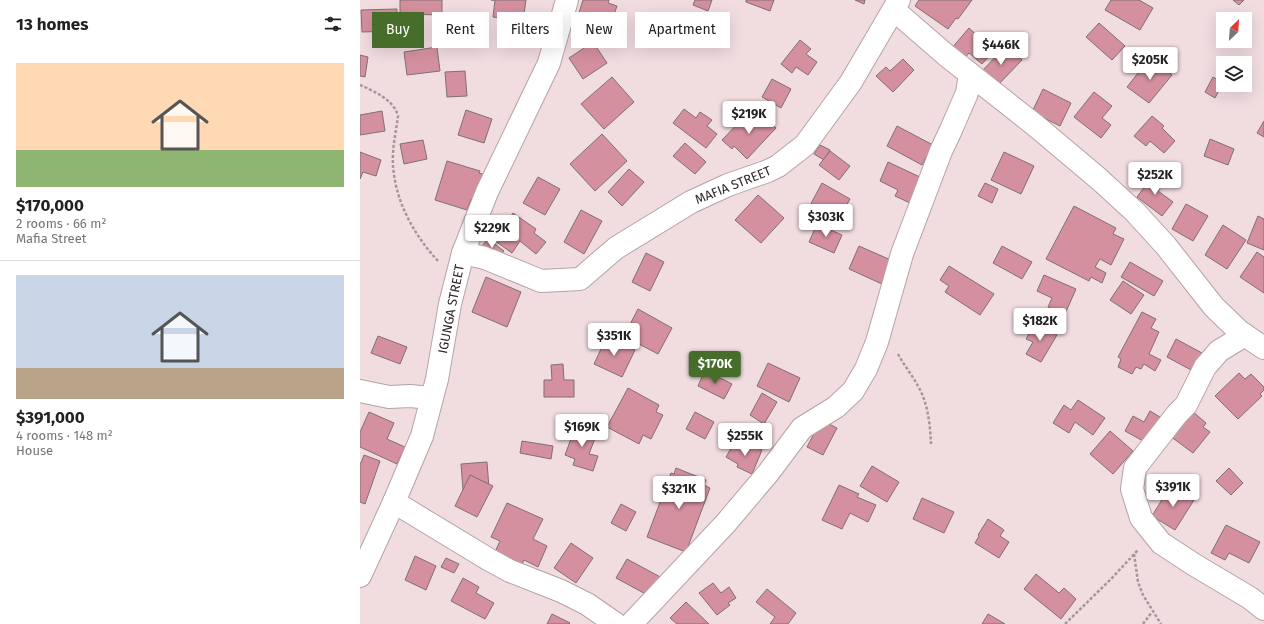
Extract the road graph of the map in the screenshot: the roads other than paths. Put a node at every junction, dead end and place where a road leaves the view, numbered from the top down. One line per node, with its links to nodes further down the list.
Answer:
1 (567, 0): 4 (street, IGUNGA STREET)
2 (896, 5): 3 (street); 4 (street, MAFIA STREET)
3 (970, 74): 5 (street); 13 (street)
4 (463, 253): 8 (street, IGUNGA STREET)
5 (1245, 335): 6 (street); 11 (street)
6 (1264, 348)
7 (360, 391): 8 (street)
8 (432, 398): 9 (street, IGUNGA STREET)
9 (394, 502): 10 (street, IGUNGA STREET); 12 (street)
10 (360, 576)
11 (1264, 609)
12 (616, 624)
13 (631, 624)

